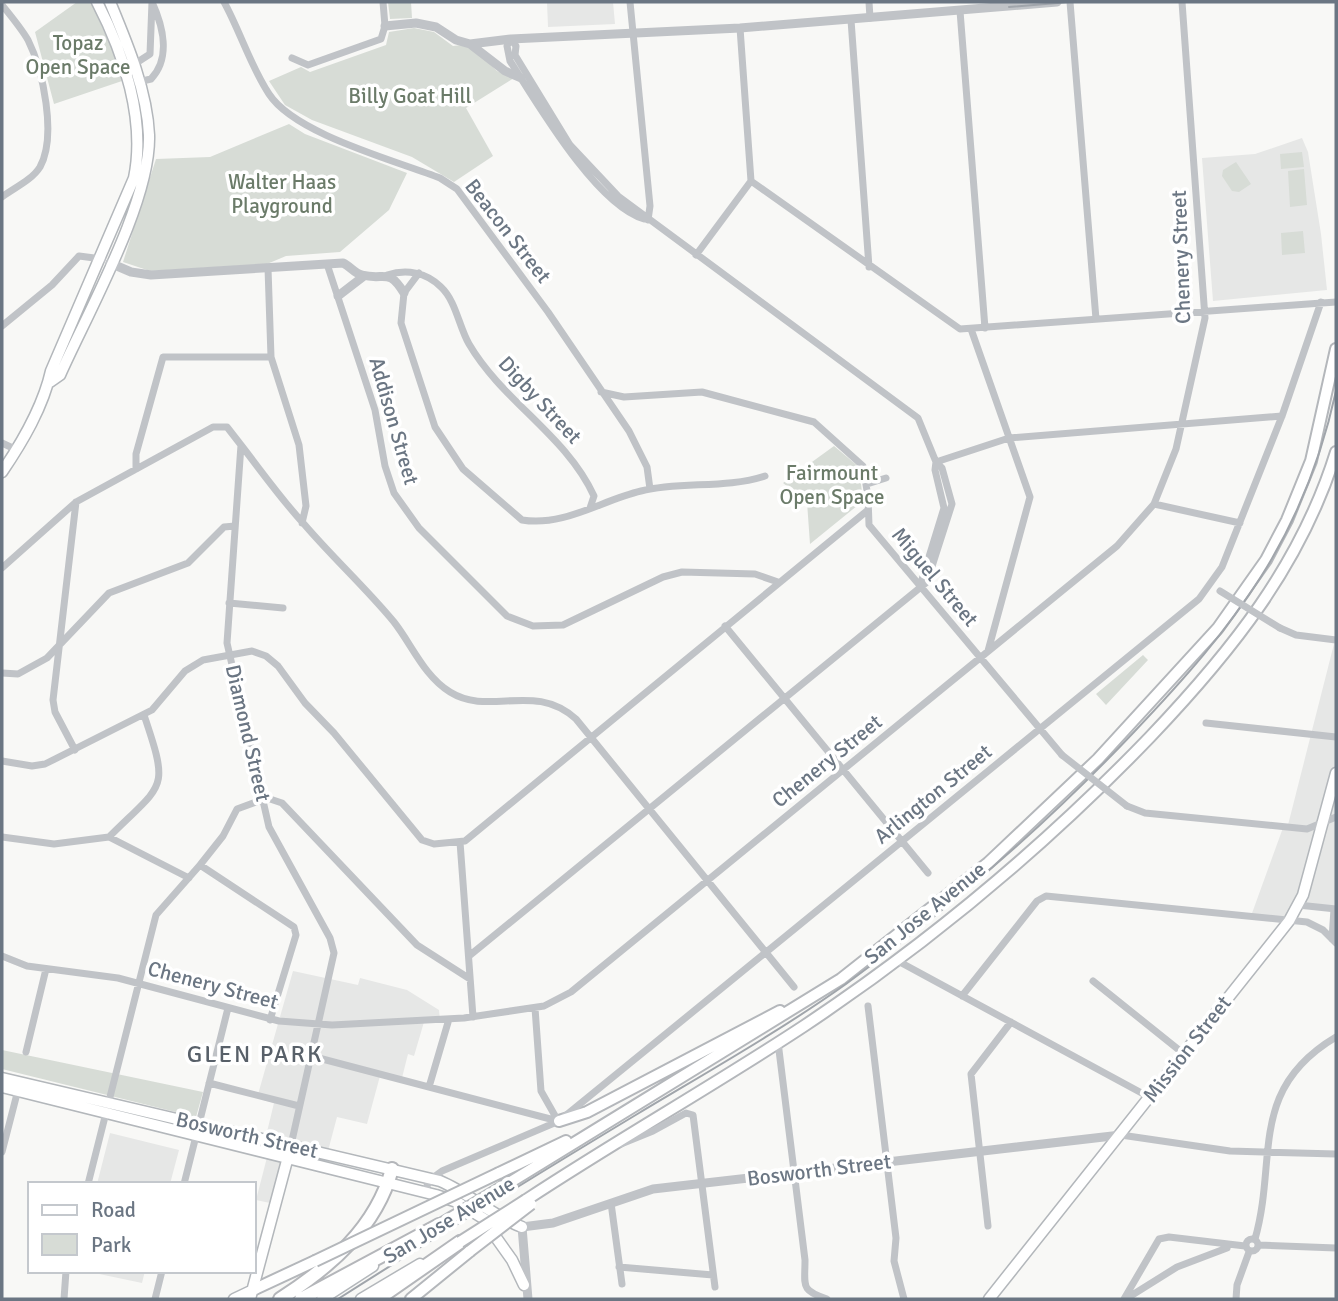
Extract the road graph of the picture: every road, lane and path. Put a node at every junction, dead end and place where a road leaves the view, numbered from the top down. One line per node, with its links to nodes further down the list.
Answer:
1 (97, 2): 22 (main road)
2 (110, 2): 21 (main road)
3 (152, 2): 21 (street); 24 (street)
4 (223, 2): 47 (street, Beacon Street)
5 (383, 2): 15 (street)
6 (630, 2): 17 (street)
7 (869, 2): 13 (street)
8 (1057, 2): 12 (street)
9 (1070, 2): 41 (street)
10 (1182, 2): 40 (street, Chenery Street)
11 (2, 5): 26 (street)
12 (960, 11): 13 (street); 43 (street)
13 (870, 18): 14 (street)
14 (850, 20): 16 (street); 31 (street)
15 (385, 26): 19 (street); 20 (street)
16 (740, 28): 17 (street); 25 (street)
17 (633, 35): 18 (street); 27 (street)
18 (511, 39): 19 (street); 23 (street); 27 (street)
19 (470, 44): 23 (street)
20 (292, 58)
21 (133, 65): 22 (street); 24 (main road)
22 (125, 76): 24 (street); 29 (main road)
23 (521, 78): 27 (street)
24 (138, 82): 29 (main road)
25 (751, 181): 28 (street); 31 (street)
26 (2, 197)
27 (648, 220): 28 (street)
28 (696, 256): 55 (street)
29 (105, 261): 32 (street); 42 (street); 53 (main road)
30 (327, 264): 32 (street); 35 (street); 37 (street, Addison Street)
31 (869, 267): 44 (street)
32 (268, 268): 46 (street)
33 (419, 273): 34 (street); 36 (street); 62 (street, Digby Street)
34 (387, 275): 35 (street); 36 (street)
35 (364, 276): 37 (street)
36 (404, 293): 66 (street)
37 (338, 296): 72 (street, Addison Street)
38 (1321, 302): 39 (street); 40 (street); 48 (street, Arlington Street)
39 (1336, 302)
40 (1205, 311): 41 (street); 49 (street, Chenery Street)
41 (1096, 319): 43 (street)
42 (2, 326)
43 (985, 328): 44 (street)
44 (971, 329): 50 (street)
45 (1336, 349): 121 (main road, San Jose Avenue)
46 (271, 357): 56 (street); 68 (street)
47 (601, 391): 60 (street, Miguel Street); 61 (street, Beacon Street)
48 (1282, 416): 49 (street); 69 (street, Arlington Street)
49 (1182, 424): 50 (street); 65 (street, Chenery Street)
50 (1009, 438): 55 (street); 80 (street)
51 (2, 443): 53 (street)
52 (241, 445): 56 (street); 68 (street); 70 (street, Diamond Street)
53 (17, 450): 57 (main road)
54 (1336, 452): 114 (main road, San Jose Avenue)
55 (936, 463): 74 (street)
56 (136, 469): 64 (street)
57 (2, 472)
58 (765, 476): 61 (street)
59 (886, 478): 60 (street)
60 (867, 484): 67 (street, Miguel Street)
61 (650, 489): 63 (street)
62 (594, 496): 63 (street); 66 (street)
63 (607, 501): 66 (street)
64 (76, 502): 71 (street); 79 (street)
65 (1154, 504): 69 (street); 80 (street, Chenery Street)
66 (590, 508)
67 (868, 510): 72 (street); 74 (street, Miguel Street)
68 (302, 523): 88 (street)
69 (1240, 523): 73 (street, Arlington Street)
70 (235, 526): 75 (street, Diamond Street); 79 (street)
71 (2, 568)
72 (779, 582): 77 (street)
73 (1212, 584): 78 (street, bridge); 87 (street, Arlington Street)
74 (919, 586): 82 (street, Miguel Street); 84 (street)
75 (229, 603): 76 (street); 81 (street, Diamond Street)
76 (283, 608)
77 (725, 626): 84 (street); 88 (street)
78 (1336, 640)
79 (58, 648): 83 (street); 90 (street)
80 (988, 651): 82 (street, Chenery Street)
81 (229, 653): 85 (street); 94 (street, Diamond Street); 100 (street)
82 (979, 659): 87 (street, Miguel Street); 92 (street, Chenery Street)
83 (2, 673)
84 (783, 698): 92 (street); 95 (street)
85 (144, 715): 90 (street); 99 (street)
86 (1206, 723): 89 (street)
87 (1038, 730): 97 (street, Miguel Street, bridge); 101 (street, Arlington Street)
88 (589, 737): 95 (street); 100 (street)
89 (1336, 737)
90 (75, 750): 91 (street)
91 (2, 761)
92 (843, 770): 101 (street); 105 (street, Chenery Street)
93 (1336, 773): 97 (main road, Mission Street)
94 (263, 799): 102 (street); 116 (street); 129 (street, Diamond Street)
95 (648, 809): 105 (street); 113 (street)
96 (1336, 817): 97 (street)
97 (1324, 822): 106 (main road, Mission Street)
98 (2, 837): 99 (street)
99 (109, 837): 104 (street)
100 (460, 842): 113 (street)
101 (902, 842): 103 (street); 111 (street, Arlington Street)
102 (200, 865): 104 (street); 127 (street)
103 (928, 873)
104 (189, 878): 118 (street)
105 (707, 882): 111 (street); 124 (street, Chenery Street)
106 (1298, 905): 107 (street); 108 (main road, Mission Street)
107 (1335, 909): 109 (street)
108 (1289, 920): 110 (street); 120 (street); 133 (main road, Mission Street)
109 (1335, 925): 110 (street)
110 (1334, 941)
111 (764, 951): 119 (street); 144 (street, Arlington Street)
112 (2, 956): 115 (street, Chenery Street)
113 (469, 956): 116 (street)
114 (896, 960): 120 (street); 131 (main road, San Jose Avenue)
115 (46, 969): 118 (street, Chenery Street); 132 (street)
116 (470, 979): 125 (street)
117 (1093, 981): 133 (street)
118 (139, 983): 123 (street, Chenery Street); 143 (street)
119 (794, 987)
120 (962, 996): 128 (street)
121 (806, 1001): 140 (main road, San Jose Avenue); 144 (main road)
122 (868, 1006): 155 (street)
123 (228, 1008): 127 (street, Chenery Street); 136 (street)
124 (535, 1008): 125 (street, Chenery Street); 144 (street)
125 (473, 1017): 126 (street, Chenery Street)
126 (449, 1019): 129 (street, Chenery Street); 139 (street)
127 (270, 1020): 129 (street, Chenery Street)
128 (1011, 1022): 141 (street); 149 (street)
129 (318, 1023): 134 (street, Diamond Street)
130 (1336, 1037): 152 (street)
131 (778, 1042): 151 (main road, San Jose Avenue); 157 (street)
132 (26, 1052)
133 (1184, 1054): 141 (main road, Mission Street)
134 (311, 1055): 139 (street); 142 (street, Diamond Street)
135 (2, 1078): 137 (main road, Bosworth Street)
136 (209, 1083): 142 (street); 145 (street)
137 (19, 1086): 138 (main road, Bosworth Street); 143 (main road, Bosworth Street); 150 (street)
138 (2, 1087)
139 (429, 1087): 144 (street)
140 (658, 1091): 166 (main road, San Jose Avenue, bridge); 181 (main road, bridge)
141 (1149, 1097): 146 (main road, Mission Street)
142 (299, 1106): 148 (street, Diamond Street)
143 (107, 1109): 145 (main road, Bosworth Street); 147 (main road, Bosworth Street); 159 (street)
144 (559, 1121): 158 (street, Arlington Street)
145 (199, 1122): 147 (street); 148 (main road, Bosworth Street)
146 (1121, 1135): 149 (street, Bosworth Street); 152 (street); 194 (main road, Mission Street)
147 (196, 1137): 154 (main road, Bosworth Street); 160 (street)
148 (291, 1145): 154 (main road, Diamond Street); 156 (main road, Bosworth Street)
149 (979, 1151): 155 (street, Bosworth Street); 167 (street)
150 (2, 1152)
151 (598, 1153): 162 (street); 170 (main road, San Jose Avenue, bridge)
152 (1265, 1153): 153 (street); 169 (street)
153 (1336, 1154)
154 (288, 1158): 161 (main road, Bosworth Street); 181 (main road, Diamond Street)
155 (887, 1162): 157 (street, Bosworth Street); 193 (street)
156 (392, 1169): 158 (main road, Bosworth Street); 161 (highway)
157 (795, 1172): 162 (street, Bosworth Street); 192 (street)
158 (431, 1179): 163 (street); 168 (main road, Bosworth Street)
159 (89, 1182)
160 (185, 1182)
161 (388, 1184): 163 (main road, Bosworth Street); 185 (highway)
162 (702, 1184): 164 (street, Bosworth Street); 177 (street)
163 (424, 1191): 165 (main road, Bosworth Street)
164 (611, 1203): 168 (street, Bosworth Street); 174 (street)
165 (480, 1219): 168 (main road, Bosworth Street); 179 (main road)
166 (439, 1225): 186 (highway); 187 (main road, San Jose Avenue)
167 (988, 1226)
168 (522, 1227): 179 (street)
169 (1257, 1242): 172 (street); 173 (street)
170 (465, 1246): 188 (main road, San Jose Avenue); 189 (highway); 190 (main road)
171 (1231, 1246): 173 (street); 195 (street); 195 (street)
172 (1336, 1248)
173 (1247, 1249): 196 (street)
174 (619, 1267): 177 (street); 178 (street)
175 (66, 1273): 182 (street)
176 (162, 1273): 183 (street)
177 (713, 1275): 180 (street)
178 (622, 1284)
179 (524, 1285): 191 (street)
180 (715, 1287)
181 (252, 1294): 184 (main road)
182 (64, 1299)
183 (155, 1299)
184 (234, 1299)
185 (280, 1299)
186 (301, 1299)
187 (322, 1299)
188 (361, 1299)
189 (378, 1299)
190 (411, 1299)
191 (528, 1299)
192 (827, 1299)
193 (904, 1299)
194 (989, 1299)
195 (1125, 1299)
196 (1236, 1299)

